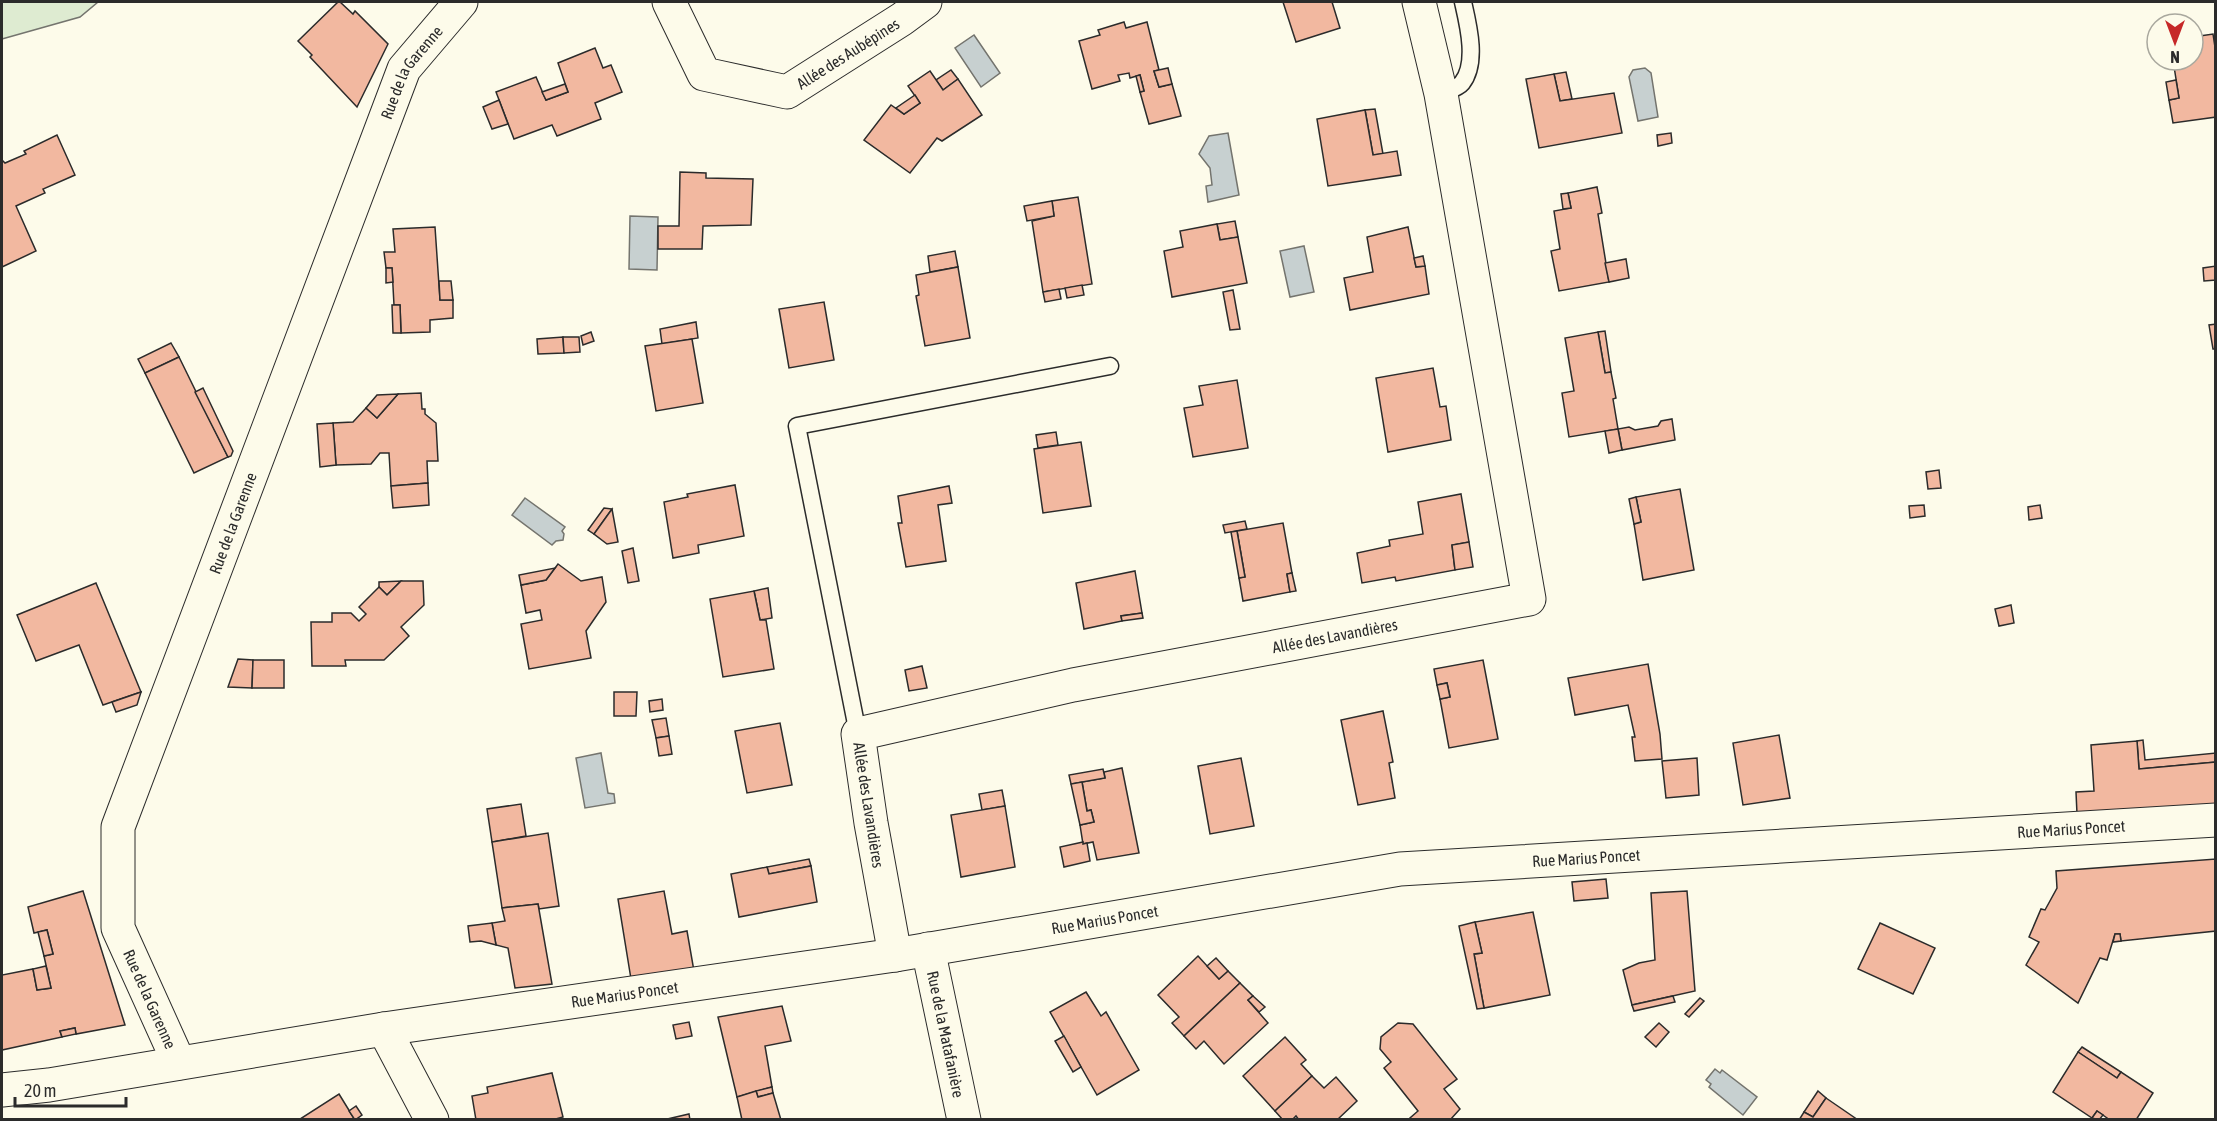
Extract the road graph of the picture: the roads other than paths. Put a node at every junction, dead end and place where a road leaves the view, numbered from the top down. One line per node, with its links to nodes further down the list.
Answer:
1 (461, 2): 13 (street, Rue de la Garenne)
2 (669, 2): 3 (street, Allée des Aubépines)
3 (925, 2)
4 (1419, 2): 6 (street)
5 (1464, 2): 6 (lane)
6 (1441, 94): 8 (street, Allée des Lavandières)
7 (1110, 366): 8 (lane)
8 (858, 734): 11 (street, Allée des Lavandières)
9 (2216, 820): 10 (street, Rue Marius Poncet)
10 (928, 949): 11 (street, Rue Marius Poncet); 16 (street, Rue de la Matafanière)
11 (895, 955): 12 (street, Rue Marius Poncet)
12 (384, 1029): 13 (street, Rue Marius Poncet); 15 (street)
13 (179, 1063): 14 (street, Rue Marius Poncet)
14 (2, 1090)
15 (432, 1119)
16 (964, 1119)

